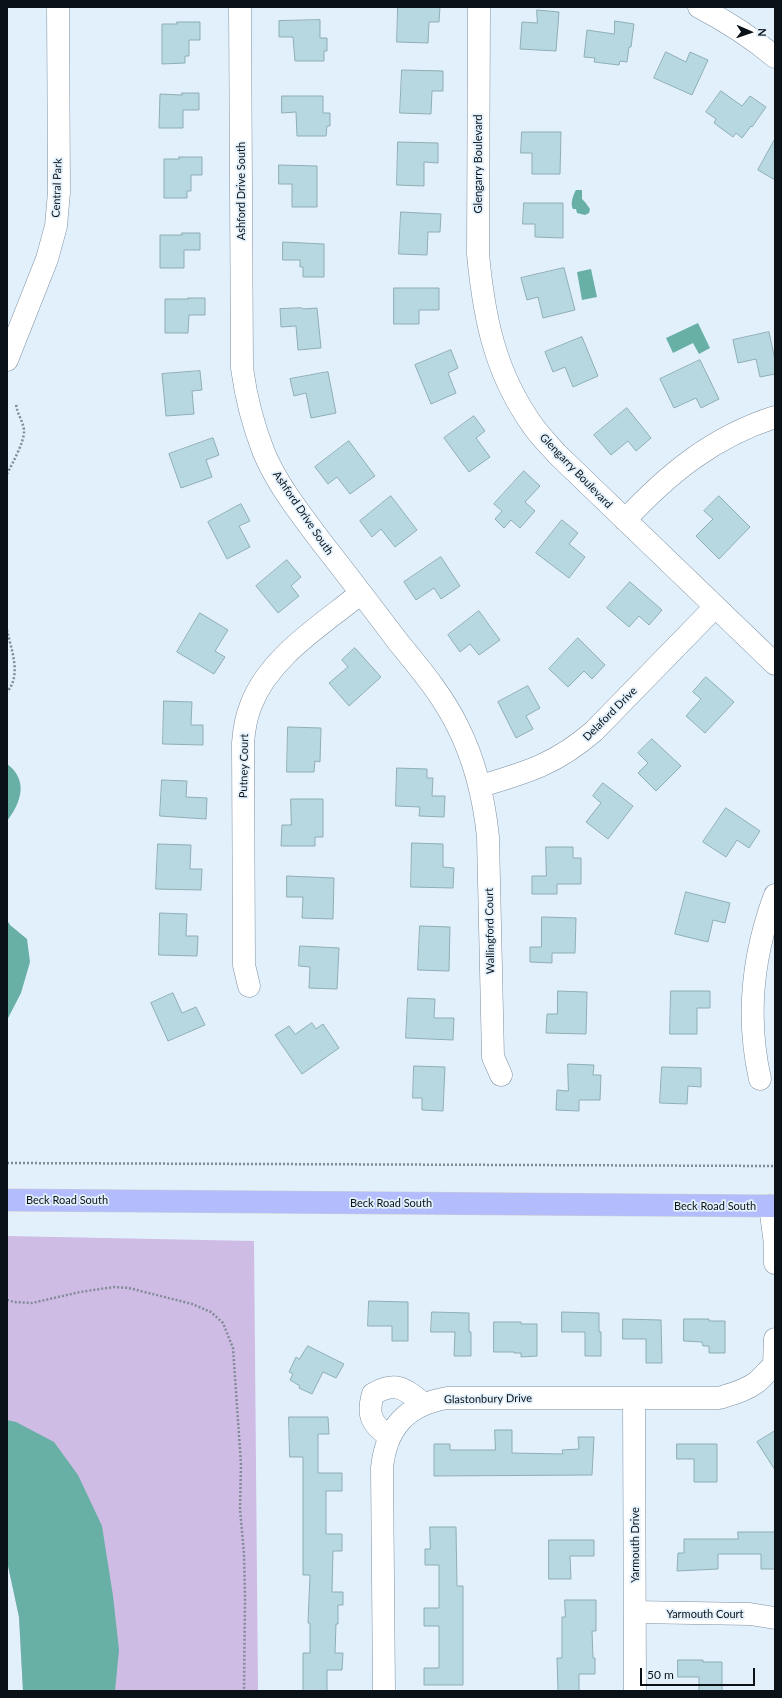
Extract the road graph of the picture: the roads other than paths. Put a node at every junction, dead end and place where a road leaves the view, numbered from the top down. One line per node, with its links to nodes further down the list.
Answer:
1 (58, 7): 6 (street, Central Park)
2 (240, 7): 9 (street, Ashford Drive South)
3 (479, 7): 8 (street, Glengarry Boulevard)
4 (699, 7): 5 (street)
5 (775, 57)
6 (7, 360)
7 (775, 417): 8 (street)
8 (625, 520): 10 (street, Glengarry Boulevard)
9 (361, 593): 12 (street, Ashford Drive South); 14 (street, Putney Court)
10 (715, 607): 11 (street, Glengarry Boulevard); 12 (street, Delaford Drive)
11 (775, 664)
12 (480, 786): 15 (street, Wallingford Court)
13 (775, 895): 16 (street)
14 (248, 986)
15 (501, 1075)
16 (760, 1079)
17 (7, 1200): 18 (main road, Beck Road South)
18 (772, 1206): 19 (street)
19 (775, 1263)
20 (775, 1339): 21 (street, Glastonbury Drive)
21 (774, 1365): 22 (street, Glastonbury Drive)
22 (634, 1398): 23 (street, Glastonbury Drive); 25 (street, Yarmouth Drive)
23 (424, 1404): 24 (street, Glastonbury Drive); 24 (street)
24 (389, 1436): 27 (street, Glastonbury Drive)
25 (635, 1612): 26 (street, Yarmouth Court); 28 (street, Yarmouth Drive)
26 (775, 1618)
27 (384, 1691)
28 (635, 1691)

